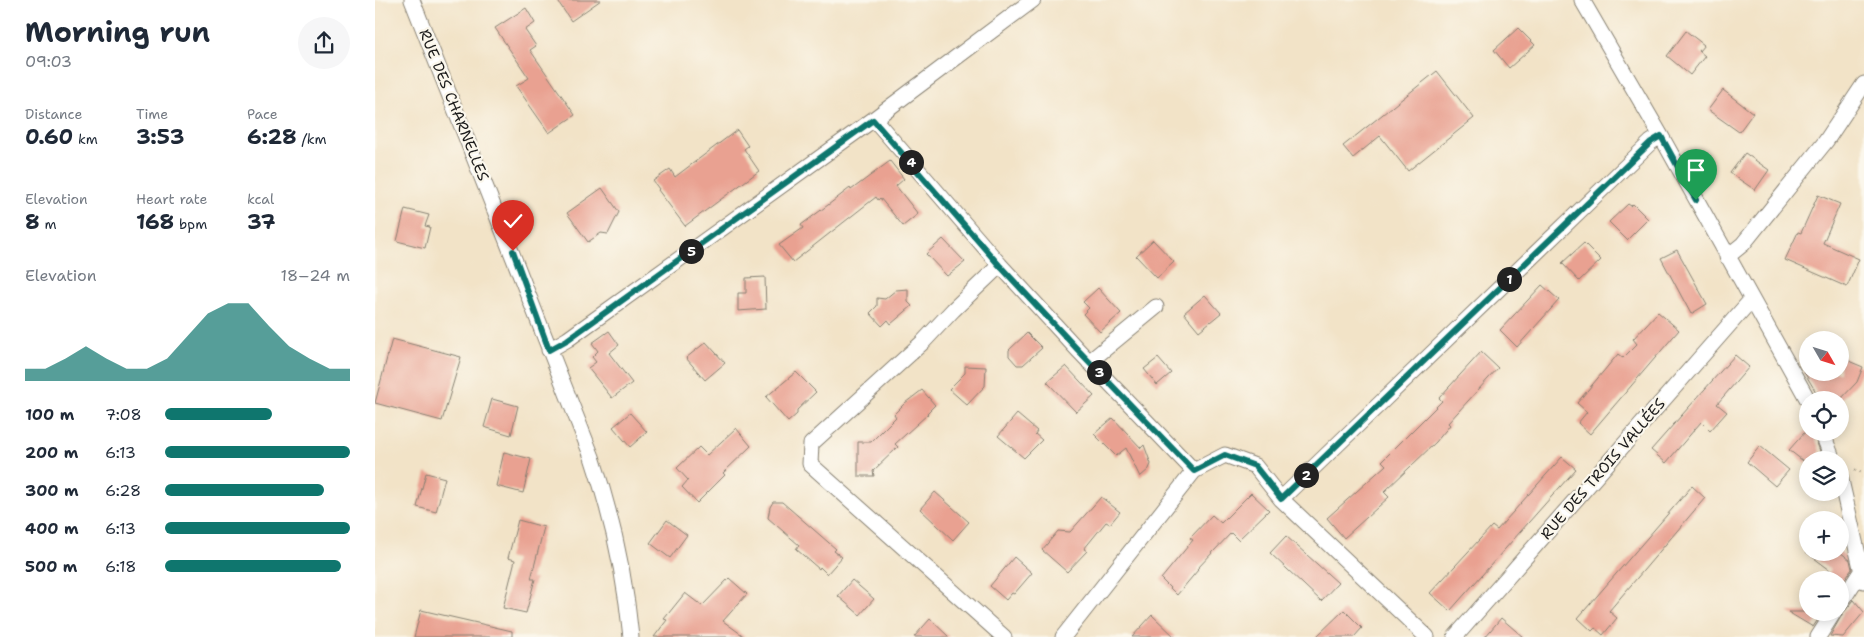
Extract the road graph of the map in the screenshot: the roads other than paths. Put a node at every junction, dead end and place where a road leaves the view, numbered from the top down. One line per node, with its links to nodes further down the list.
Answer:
1 (412, 0): 11 (street, RUE DES CHARNELLES)
2 (1033, 0): 5 (street)
3 (1582, 0): 6 (street)
4 (1864, 84): 7 (street)
5 (873, 120): 8 (street); 11 (street)
6 (1661, 136): 7 (street); 15 (street)
7 (1727, 257): 9 (street)
8 (999, 265): 12 (street); 21 (street)
9 (1751, 300): 13 (street); 24 (street, RUE DES TROIS VALLÉES)
10 (1156, 307): 12 (street)
11 (549, 350): 20 (street, RUE DES CHARNELLES)
12 (1089, 362): 14 (street)
13 (1803, 391)
14 (1194, 471): 15 (street); 22 (street)
15 (1281, 499): 23 (street)
16 (1846, 501): 17 (street)
17 (1863, 575): 18 (street)
18 (1849, 593)
19 (1828, 621): 25 (street)
20 (631, 637)
21 (1004, 637)
22 (1063, 637)
23 (1427, 637)
24 (1455, 637)
25 (1818, 637)

